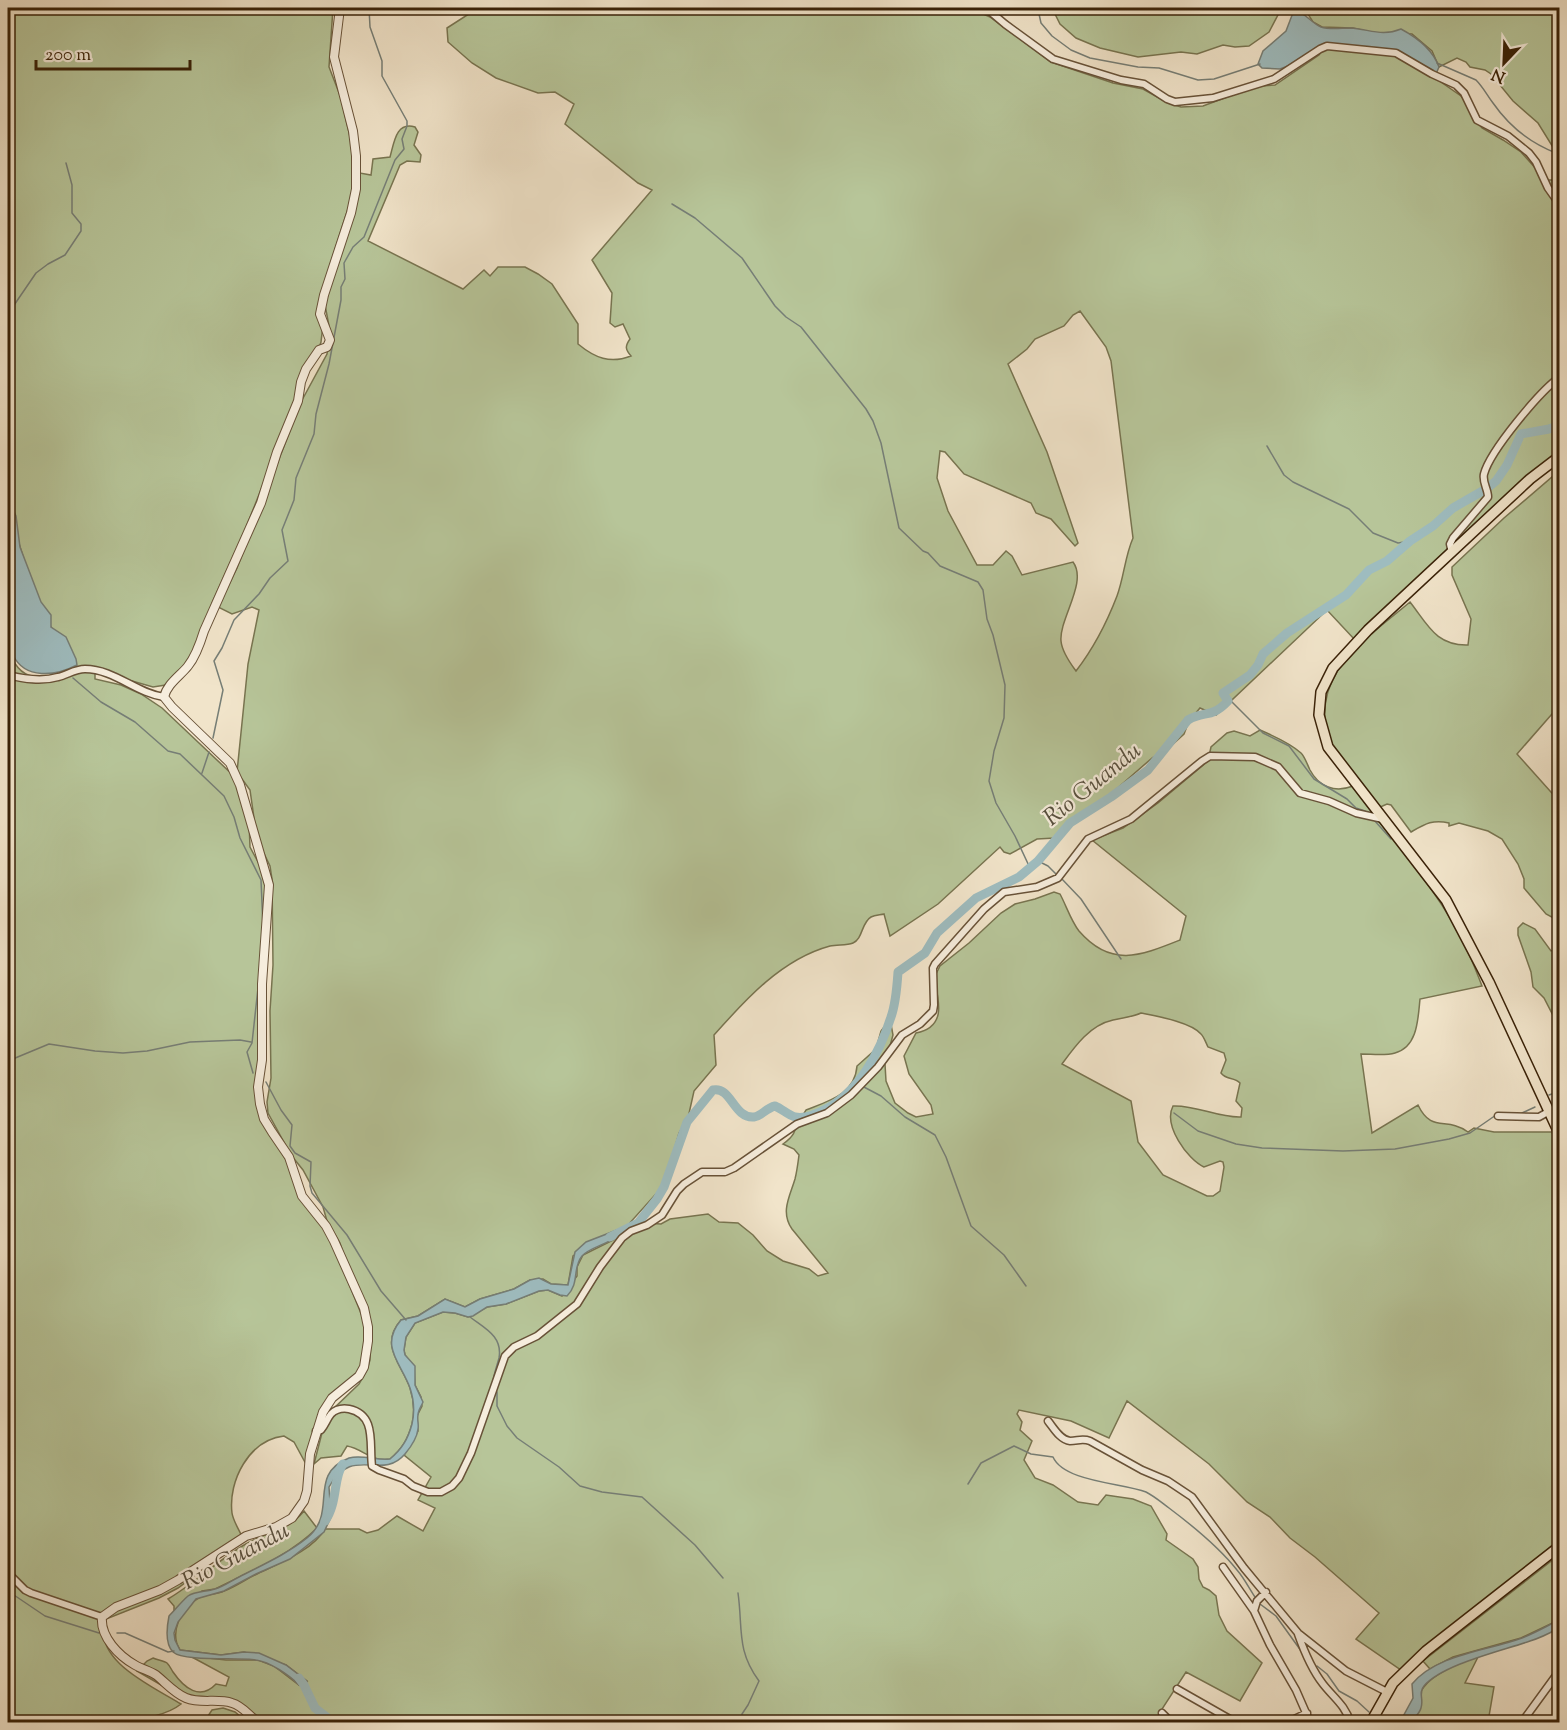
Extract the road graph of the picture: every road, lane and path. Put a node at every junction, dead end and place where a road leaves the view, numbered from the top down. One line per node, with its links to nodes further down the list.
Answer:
1 (340, 8): 8 (street)
2 (986, 8): 3 (street)
3 (1560, 205)
4 (1560, 378): 6 (street)
5 (1560, 456): 6 (main road)
6 (1452, 553): 9 (main road)
7 (8, 675): 8 (street)
8 (164, 697): 14 (street)
9 (1383, 819): 10 (main road); 14 (street)
10 (1548, 1112): 11 (street); 12 (main road)
11 (1498, 1116)
12 (1559, 1134)
13 (1048, 1421): 18 (street)
14 (316, 1431): 20 (street)
15 (1560, 1546): 24 (main road)
16 (1223, 1567): 19 (street)
17 (8, 1573): 20 (street)
18 (1266, 1592): 19 (street); 21 (street)
19 (1254, 1611): 26 (street)
20 (102, 1617): 27 (street)
21 (1298, 1633): 24 (street); 32 (street)
22 (1560, 1670): 34 (street)
23 (1177, 1689): 29 (street)
24 (1387, 1692): 33 (main road)
25 (1162, 1713): 28 (street)
26 (1307, 1713): 30 (street); 31 (street)
27 (258, 1722)
28 (1171, 1722)
29 (1235, 1722)
30 (1288, 1722)
31 (1310, 1722)
32 (1350, 1722)
33 (1371, 1722)
34 (1522, 1722)

